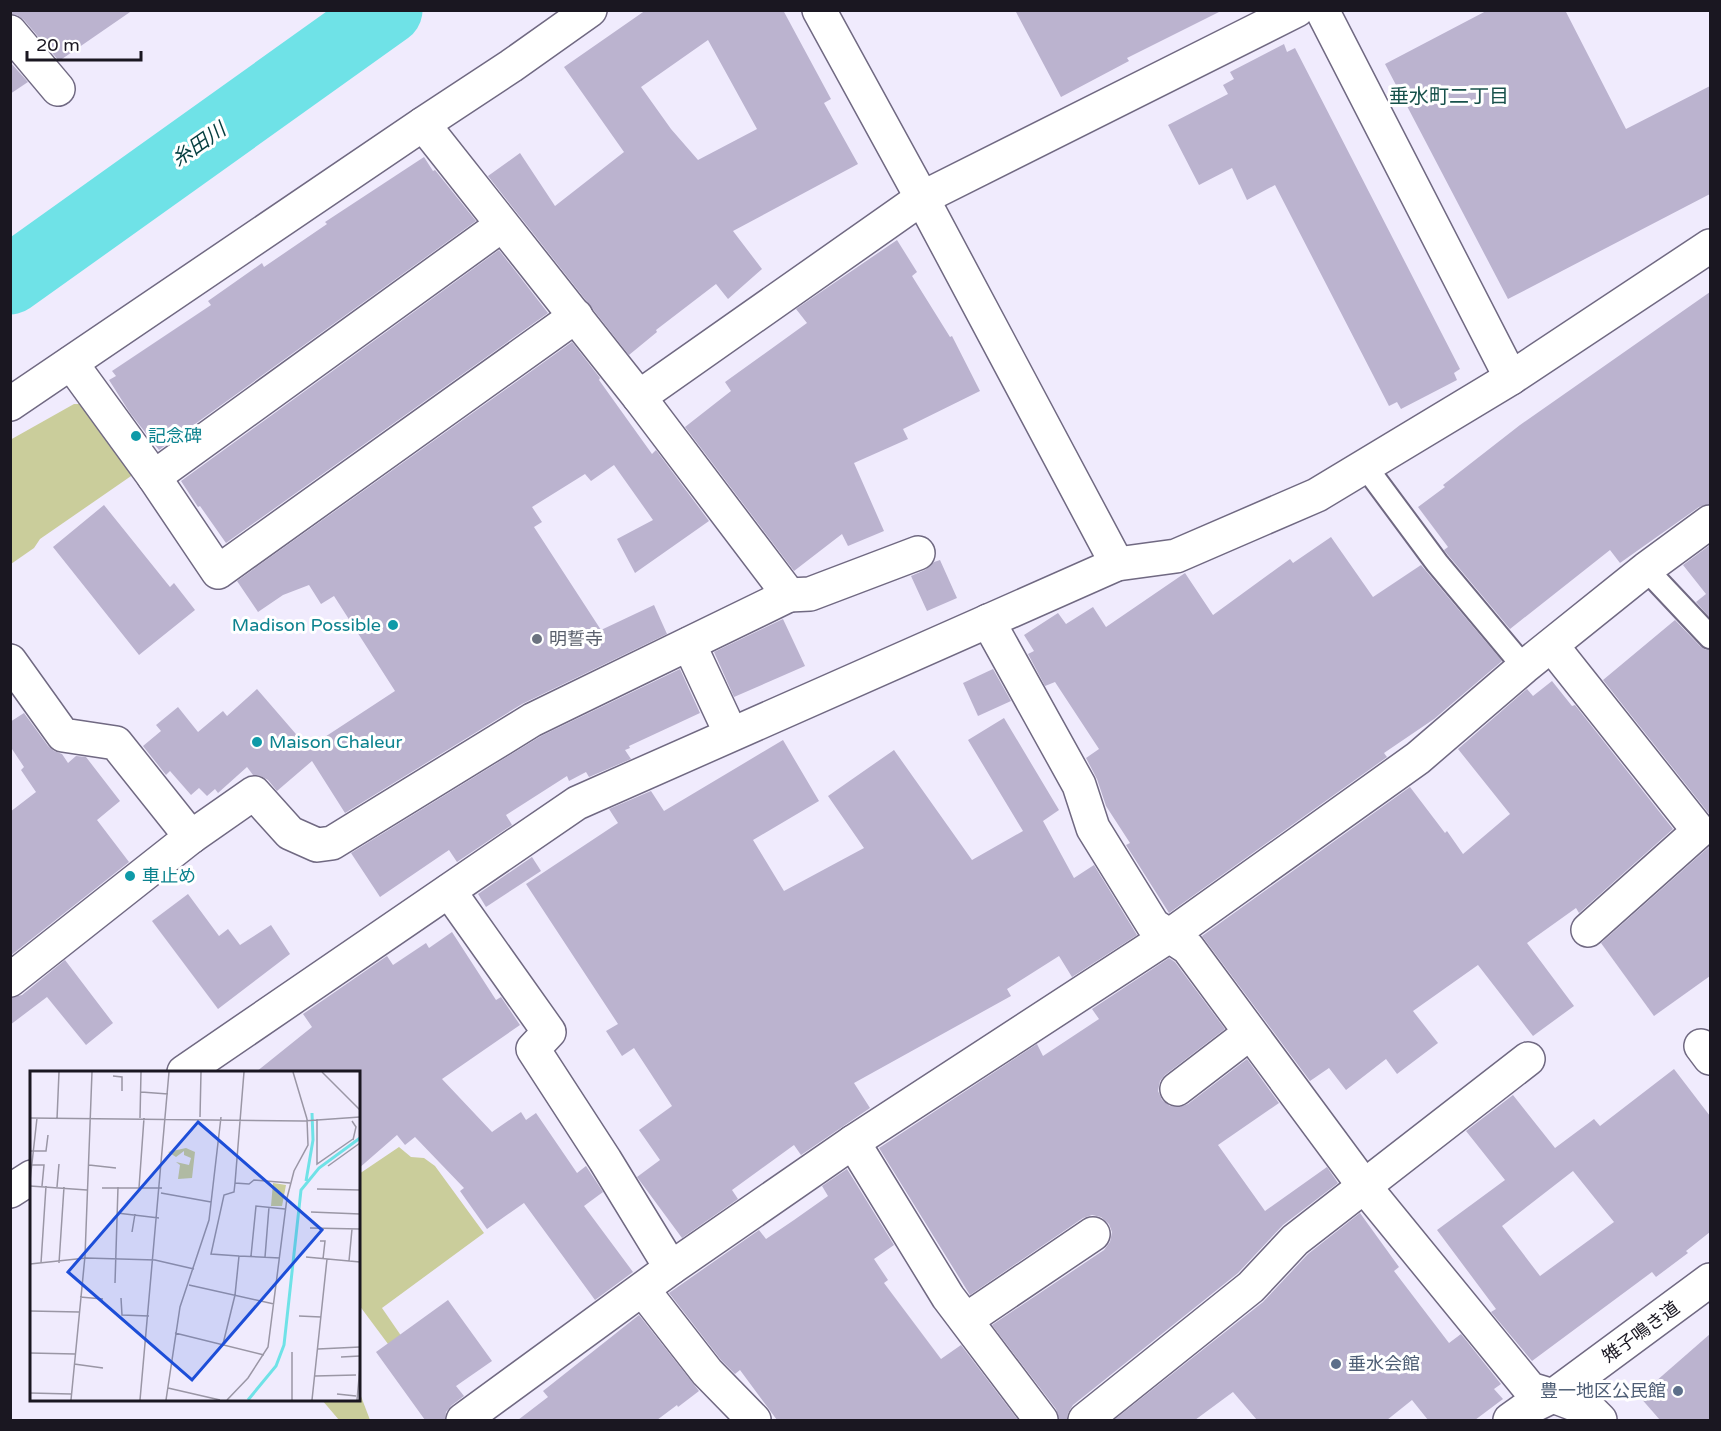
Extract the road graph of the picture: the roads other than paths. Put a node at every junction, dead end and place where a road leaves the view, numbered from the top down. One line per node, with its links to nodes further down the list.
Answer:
1 (590, 10): 7 (street)
2 (819, 10): 8 (street)
3 (1298, 10): 8 (street)
4 (1322, 10): 13 (street)
5 (10, 32): 6 (street)
6 (58, 89)
7 (423, 124): 9 (street); 12 (street)
8 (922, 198): 14 (street); 20 (street)
9 (502, 225): 11 (street); 17 (street)
10 (1710, 246): 13 (street)
11 (576, 316): 14 (street); 17 (street)
12 (71, 363): 15 (street); 17 (street)
13 (1511, 378): 16 (street)
14 (639, 397): 22 (street)
15 (10, 404)
16 (1365, 466): 20 (street); 28 (lane)
17 (154, 477)
18 (1710, 522): 21 (street)
19 (918, 553): 22 (street)
20 (1117, 564): 23 (street)
21 (1646, 569): 24 (lane); 26 (street)
22 (789, 595): 25 (street)
23 (988, 621): 29 (street); 33 (street)
24 (1710, 638)
25 (689, 644): 29 (street); 30 (street)
26 (1552, 646): 28 (street); 32 (street)
27 (10, 661): 30 (street)
28 (1524, 667): 33 (street)
29 (731, 734): 31 (street)
30 (191, 837): 34 (street)
31 (449, 891): 37 (street); 44 (street)
32 (1588, 930)
33 (1169, 936): 35 (street); 39 (street)
34 (10, 980)
35 (1250, 1033): 38 (street); 41 (street)
36 (1528, 1059): 41 (street)
37 (185, 1071)
38 (1177, 1089)
39 (853, 1142): 44 (street); 47 (street)
40 (30, 1178): 42 (street)
41 (1364, 1186): 48 (street); 52 (street)
42 (10, 1191)
43 (1093, 1234): 47 (street)
44 (671, 1268): 46 (street)
45 (1710, 1280): 48 (street, 雉子鳴き道)
46 (643, 1290): 49 (street); 50 (street)
47 (966, 1320): 51 (street)
48 (1553, 1396): 53 (street, 雉子鳴き道); 54 (street)
49 (463, 1420)
50 (754, 1420)
51 (1041, 1420)
52 (1085, 1420)
53 (1510, 1420)
54 (1600, 1420)

